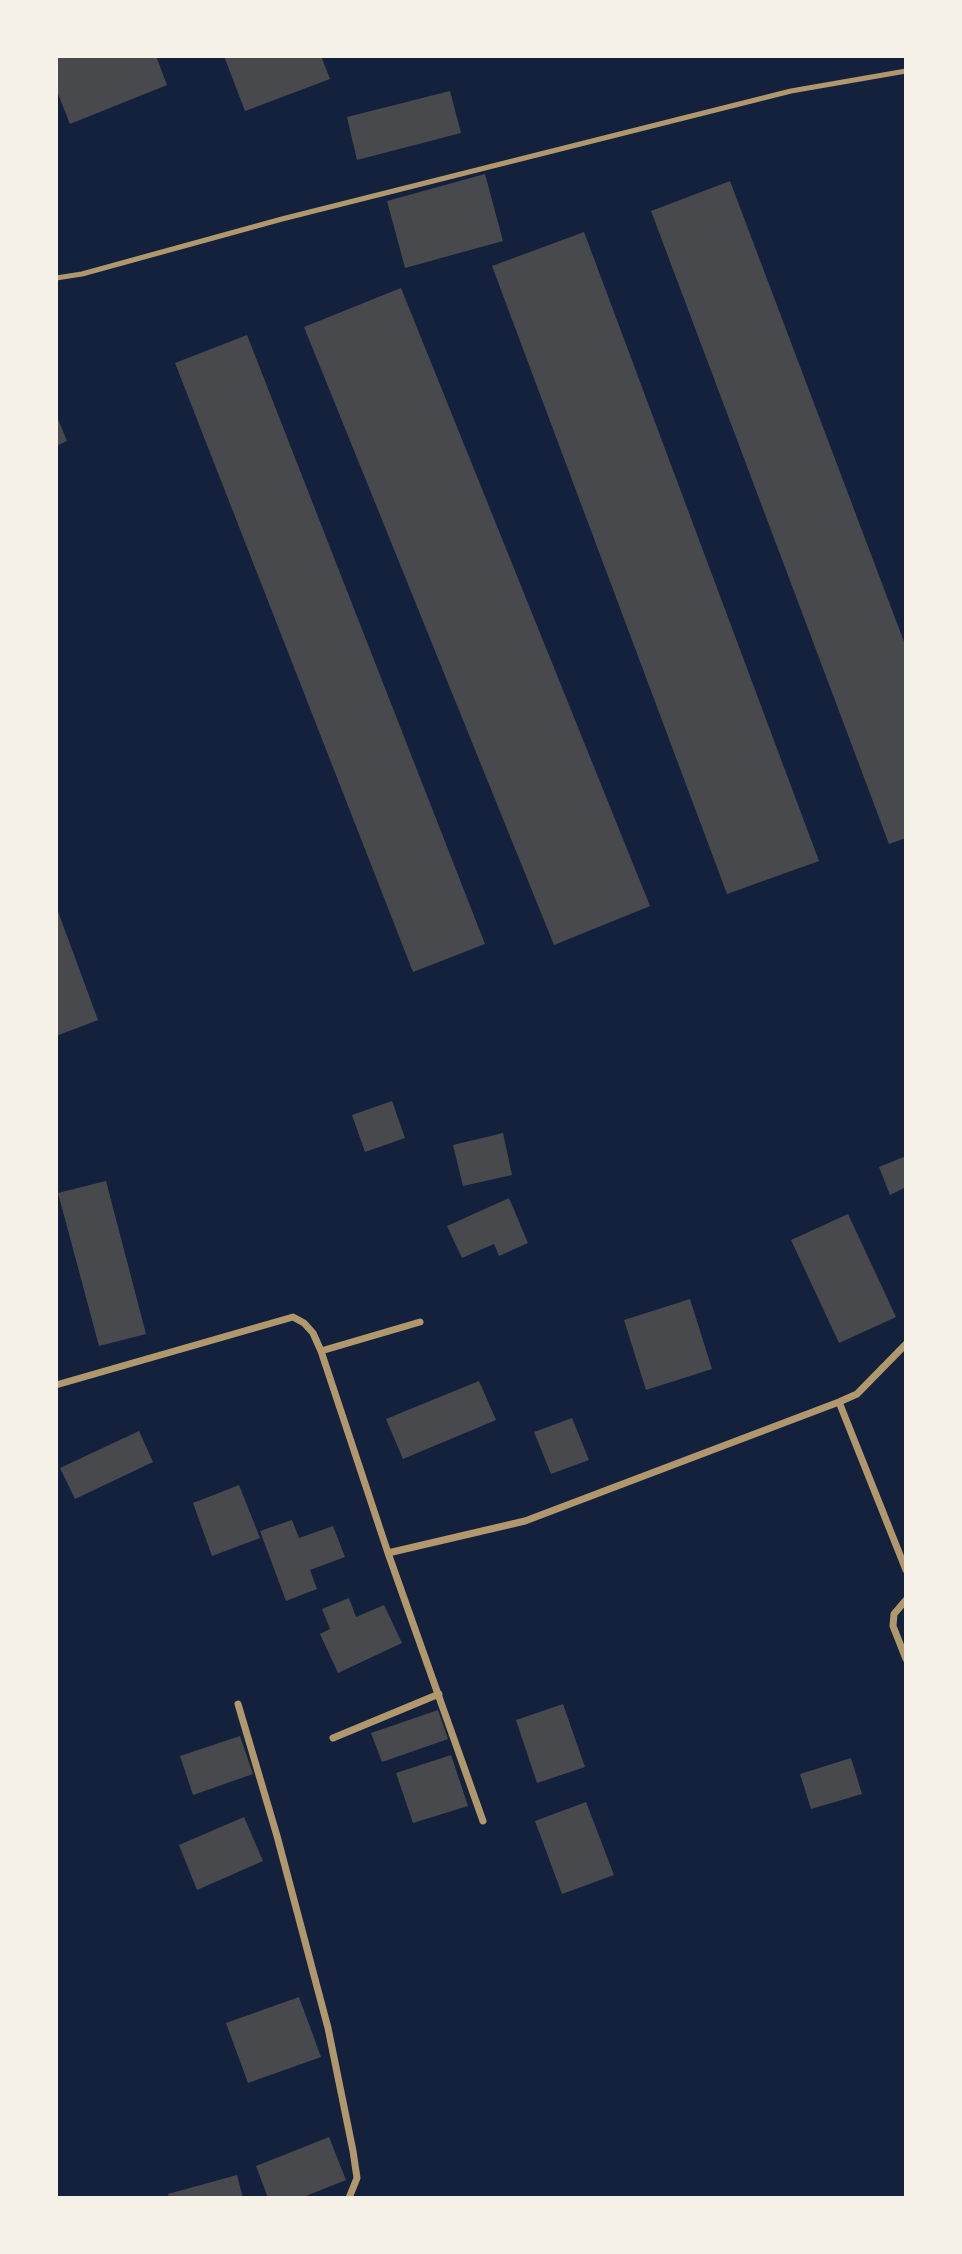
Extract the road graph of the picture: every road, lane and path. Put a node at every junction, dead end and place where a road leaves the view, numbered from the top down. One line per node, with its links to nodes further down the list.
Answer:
1 (906, 71): 2 (lane)
2 (56, 278)
3 (420, 1322): 5 (street)
4 (906, 1344): 7 (street)
5 (320, 1351): 6 (street); 8 (street)
6 (56, 1385)
7 (839, 1402): 8 (street); 9 (street)
8 (388, 1553): 12 (street)
9 (906, 1570)
10 (906, 1600): 11 (street)
11 (906, 1659)
12 (439, 1694): 14 (street); 15 (street)
13 (238, 1704): 16 (street)
14 (333, 1738)
15 (483, 1821)
16 (349, 2198)

